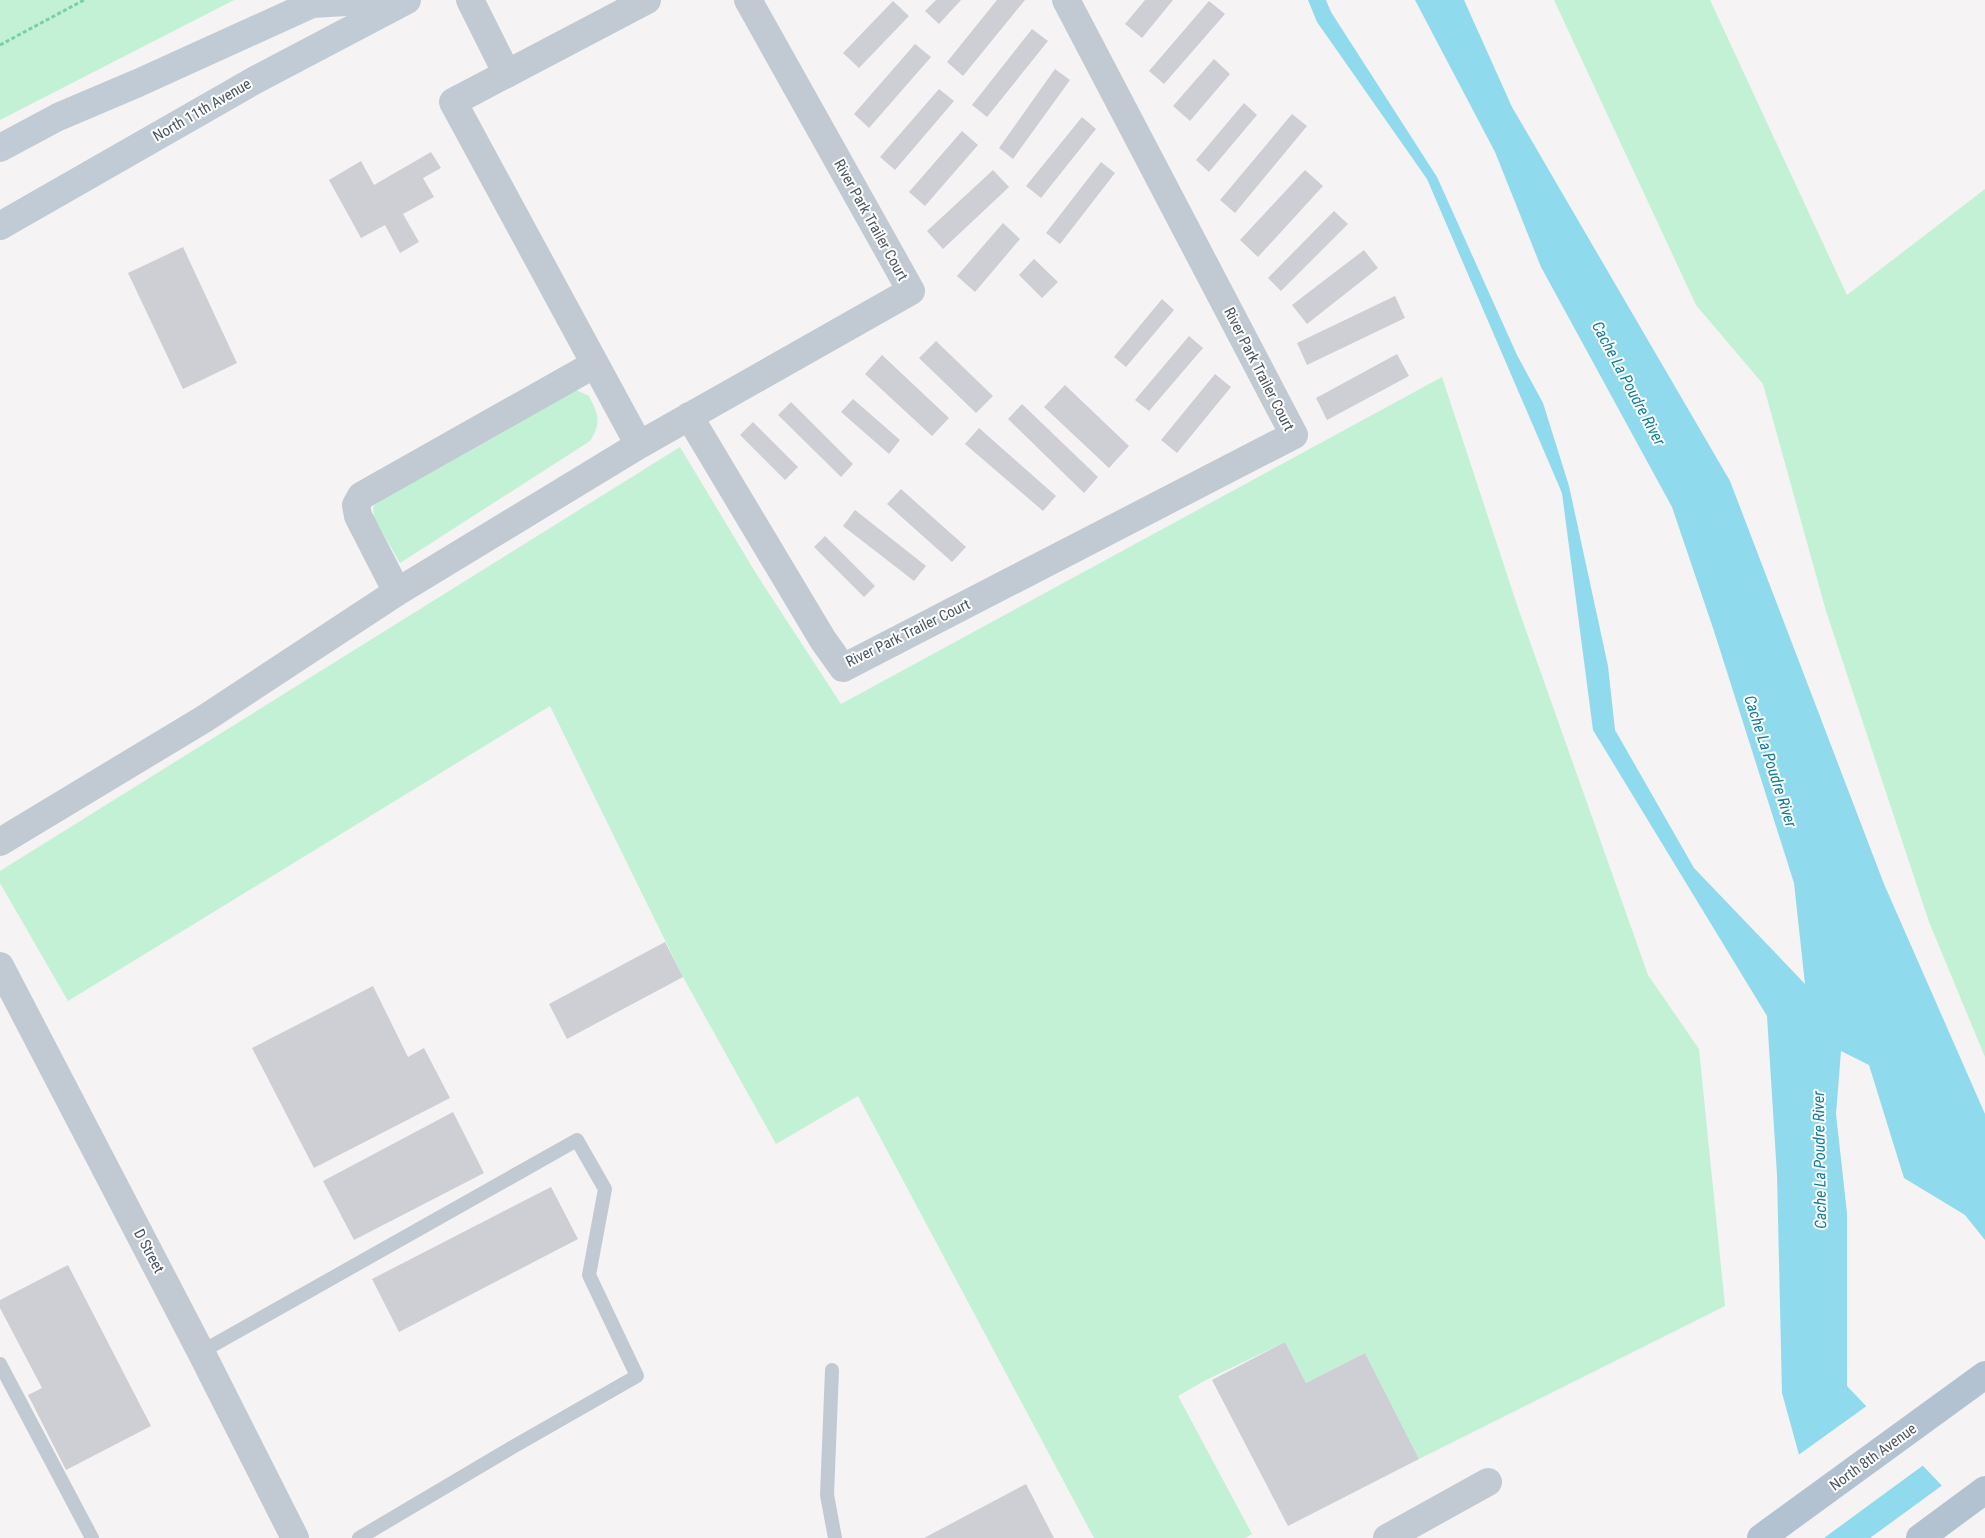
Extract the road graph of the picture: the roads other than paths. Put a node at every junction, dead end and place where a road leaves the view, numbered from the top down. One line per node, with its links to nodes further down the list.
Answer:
1 (379, 0): 8 (main road)
2 (407, 0): 9 (main road, North 11th Avenue)
3 (470, 0): 7 (street)
4 (647, 0): 7 (street)
5 (748, 0): 11 (street, River Park Trailer Court)
6 (1066, 0): 11 (street, River Park Trailer Court)
7 (506, 74): 10 (street)
8 (0, 148)
9 (0, 226)
10 (595, 364): 12 (street); 13 (street)
11 (689, 416): 12 (street)
12 (639, 444): 13 (street)
13 (397, 592): 14 (street)
14 (0, 842)
15 (0, 966): 16 (street, D Street)
16 (201, 1352): 23 (street, D Street); 24 (lane)
17 (0, 1364): 22 (lane)
18 (832, 1370): 25 (lane)
19 (1985, 1375): 27 (main road, North 8th Avenue)
20 (1488, 1482): 26 (street)
21 (1985, 1490): 28 (main road)
22 (92, 1538)
23 (295, 1538)
24 (359, 1538)
25 (835, 1538)
26 (1388, 1538)
27 (1761, 1538)
28 (1920, 1538)

